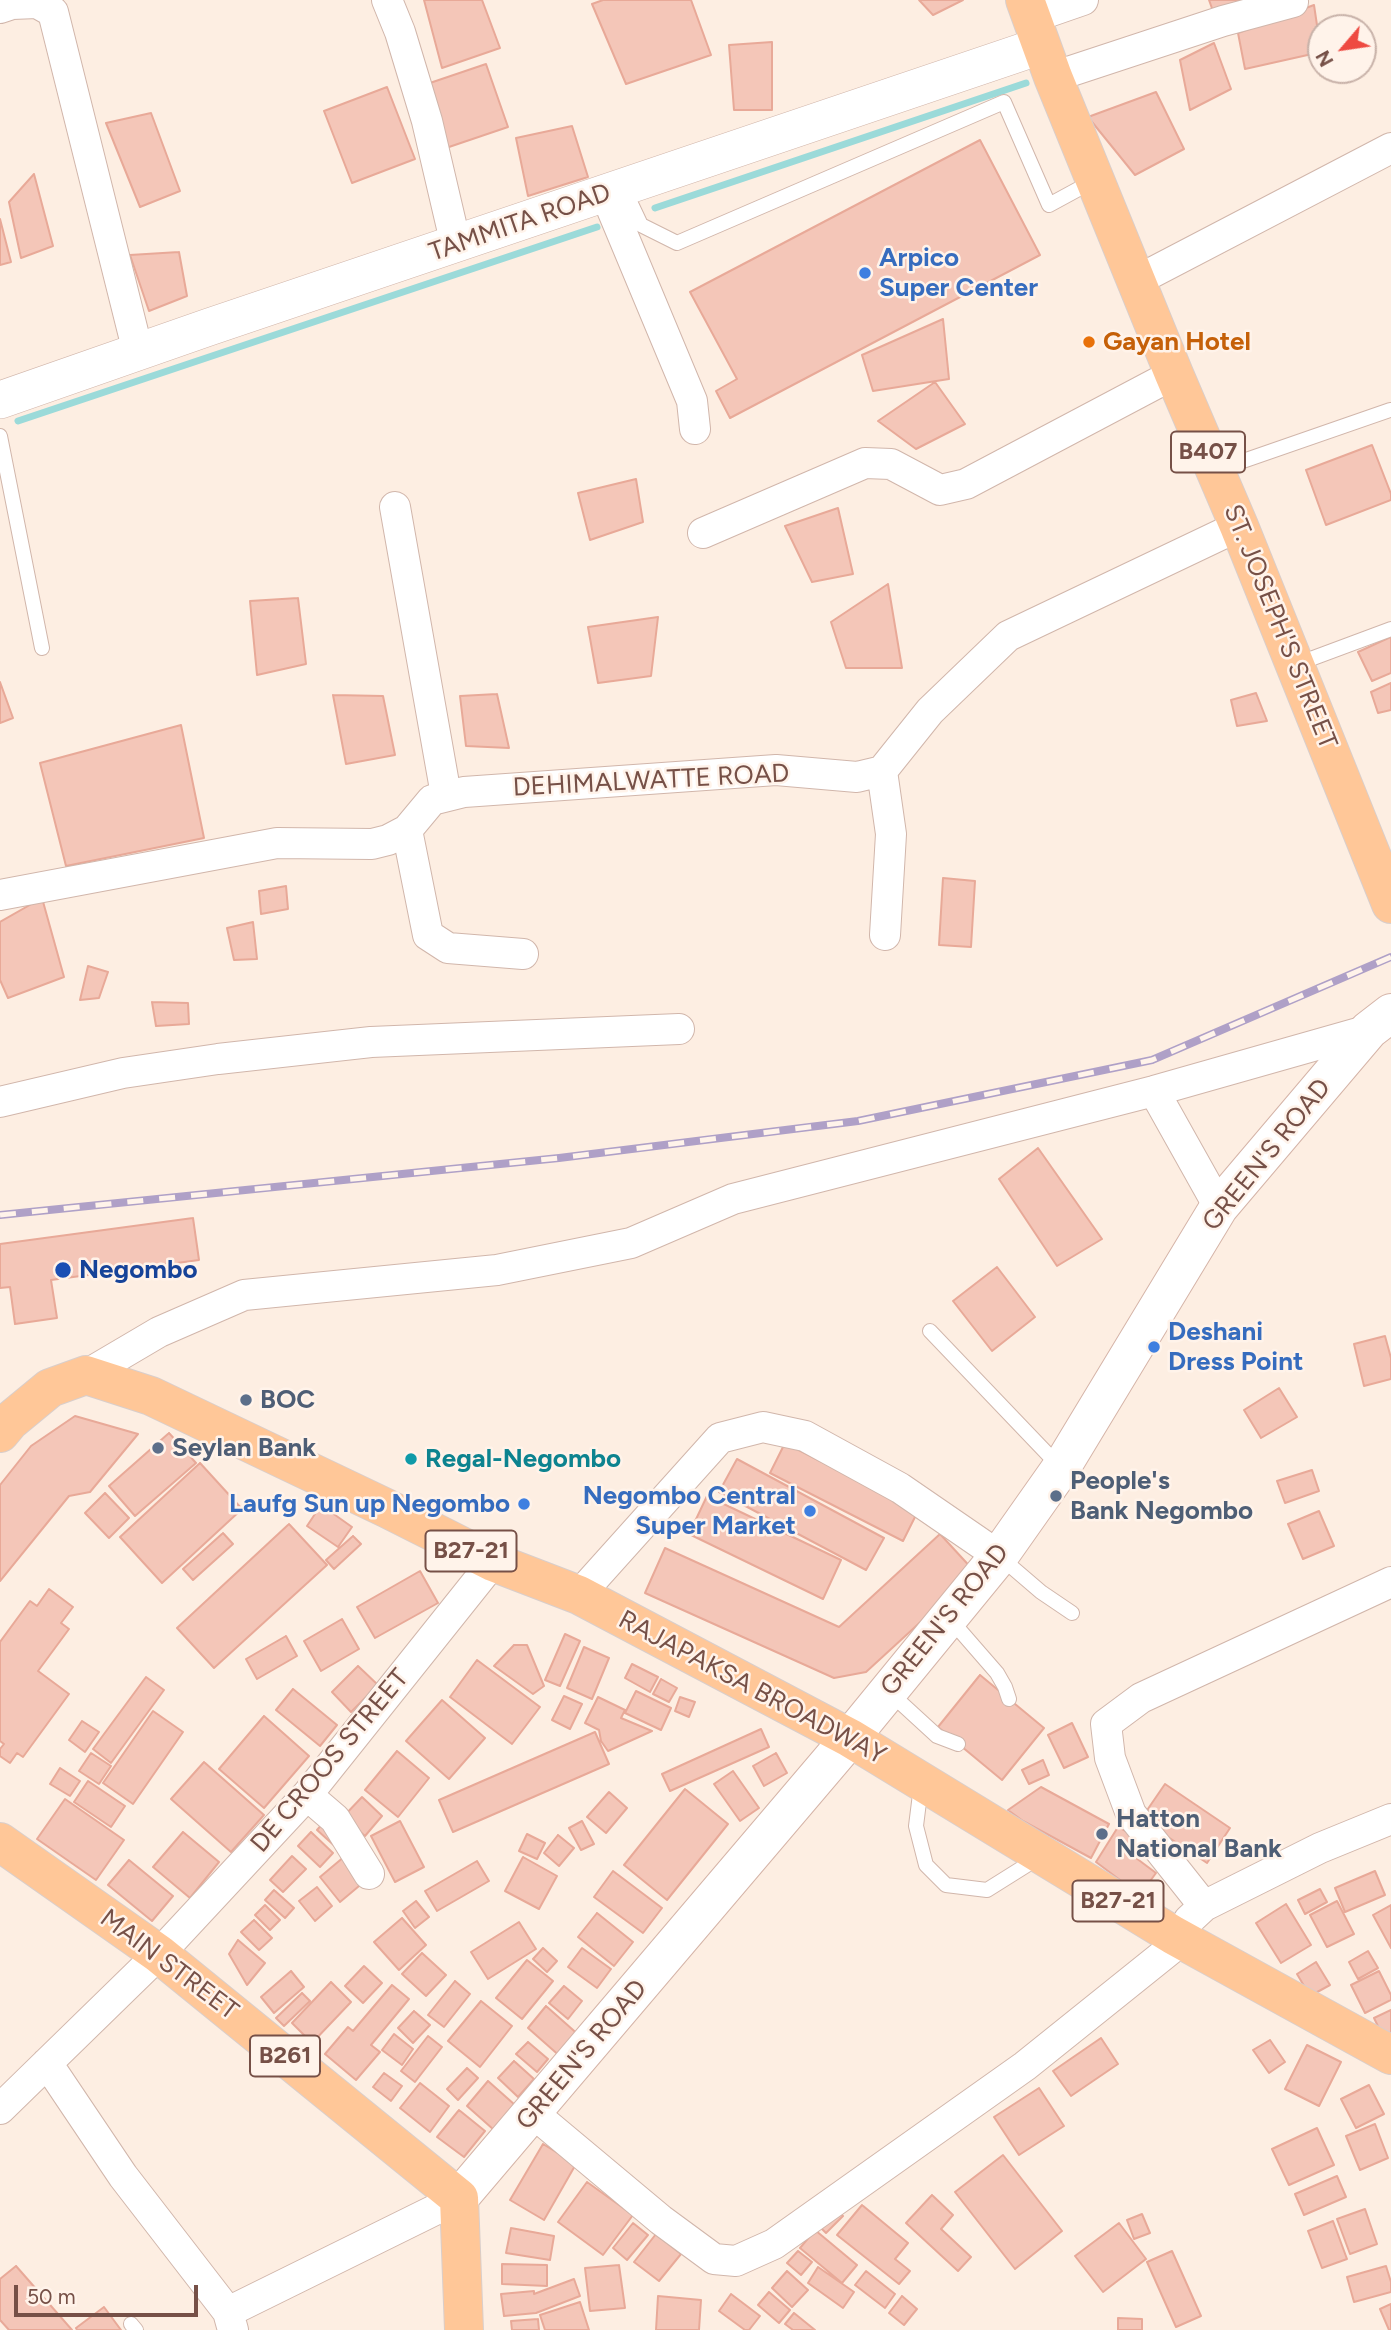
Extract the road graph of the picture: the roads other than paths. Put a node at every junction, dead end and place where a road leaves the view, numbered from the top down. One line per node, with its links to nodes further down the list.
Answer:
1 (387, 0): 9 (street)
2 (1083, 0): 5 (street)
3 (1293, 2): 5 (street)
4 (0, 8): 11 (street)
5 (1037, 36): 7 (main road, ST. JOSEPH'S STREET / B407); 8 (street, TAMMITA ROAD)
6 (1391, 148): 10 (street)
7 (1095, 180): 8 (lane); 10 (main road, ST. JOSEPH'S STREET / B407)
8 (615, 192): 9 (street, TAMMITA ROAD); 15 (street)
9 (456, 245): 11 (street, TAMMITA ROAD)
10 (1136, 281): 12 (main road, ST. JOSEPH'S STREET / B407)
11 (138, 352): 13 (street, TAMMITA ROAD)
12 (1174, 374): 17 (main road, ST. JOSEPH'S STREET / B407); 20 (street)
13 (0, 400)
14 (1390, 410): 17 (lane)
15 (695, 429)
16 (0, 436): 22 (lane)
17 (1216, 471): 19 (main road, ST. JOSEPH'S STREET / B407)
18 (395, 508): 25 (street)
19 (1240, 526): 23 (main road, ST. JOSEPH'S STREET / B407); 24 (street)
20 (703, 533)
21 (1391, 629): 23 (lane)
22 (42, 648)
23 (1295, 665): 28 (main road, ST. JOSEPH'S STREET / B407)
24 (881, 771): 25 (street, DEHIMALWATTE ROAD); 29 (street)
25 (446, 795): 26 (street)
26 (407, 830): 27 (street); 30 (street)
27 (0, 895)
28 (1391, 904)
29 (885, 935)
30 (523, 954)
31 (1380, 1022): 33 (street); 35 (main road, GREEN'S ROAD)
32 (679, 1029): 34 (street)
33 (1154, 1091): 35 (street); 37 (street)
34 (0, 1102)
35 (1219, 1208): 39 (main road, GREEN'S ROAD)
36 (930, 1331): 39 (lane)
37 (86, 1375): 38 (main road); 41 (main road, RAJAPAKSA BROADWAY / B27-21)
38 (0, 1433)
39 (1061, 1468): 40 (main road, GREEN'S ROAD)
40 (999, 1556): 43 (street); 44 (lane); 45 (main road, GREEN'S ROAD)
41 (494, 1562): 43 (main road, RAJAPAKSA BROADWAY / B27-21); 51 (street, DE CROOS STREET)
42 (1391, 1581): 56 (street)
43 (579, 1595): 48 (main road, RAJAPAKSA BROADWAY / B27-21)
44 (1072, 1613)
45 (949, 1617): 46 (main road, GREEN'S ROAD); 47 (lane)
46 (888, 1691): 48 (main road, GREEN'S ROAD); 49 (lane)
47 (1009, 1699)
48 (850, 1738): 50 (main road, RAJAPAKSA BROADWAY / B27-21); 62 (main road, GREEN'S ROAD)
49 (958, 1744)
50 (922, 1781): 54 (main road, RAJAPAKSA BROADWAY / B27-21); 54 (lane)
51 (307, 1795): 55 (street); 58 (street, DE CROOS STREET)
52 (1391, 1819): 56 (street)
53 (0, 1842): 58 (main road, MAIN STREET / B261)
54 (1042, 1855): 57 (main road, RAJAPAKSA BROADWAY / B27-21)
55 (369, 1874)
56 (1204, 1906): 57 (street)
57 (1177, 1937): 59 (main road, RAJAPAKSA BROADWAY / B27-21); 62 (street)
58 (159, 1954): 60 (street, DE CROOS STREET); 63 (main road, MAIN STREET / B261)
59 (1391, 2054)
60 (47, 2063): 61 (street, DE CROOS STREET); 64 (street)
61 (0, 2109)
62 (533, 2113): 63 (main road, GREEN'S ROAD)
63 (459, 2198): 64 (street); 65 (main road)
64 (230, 2321)
65 (464, 2330)

